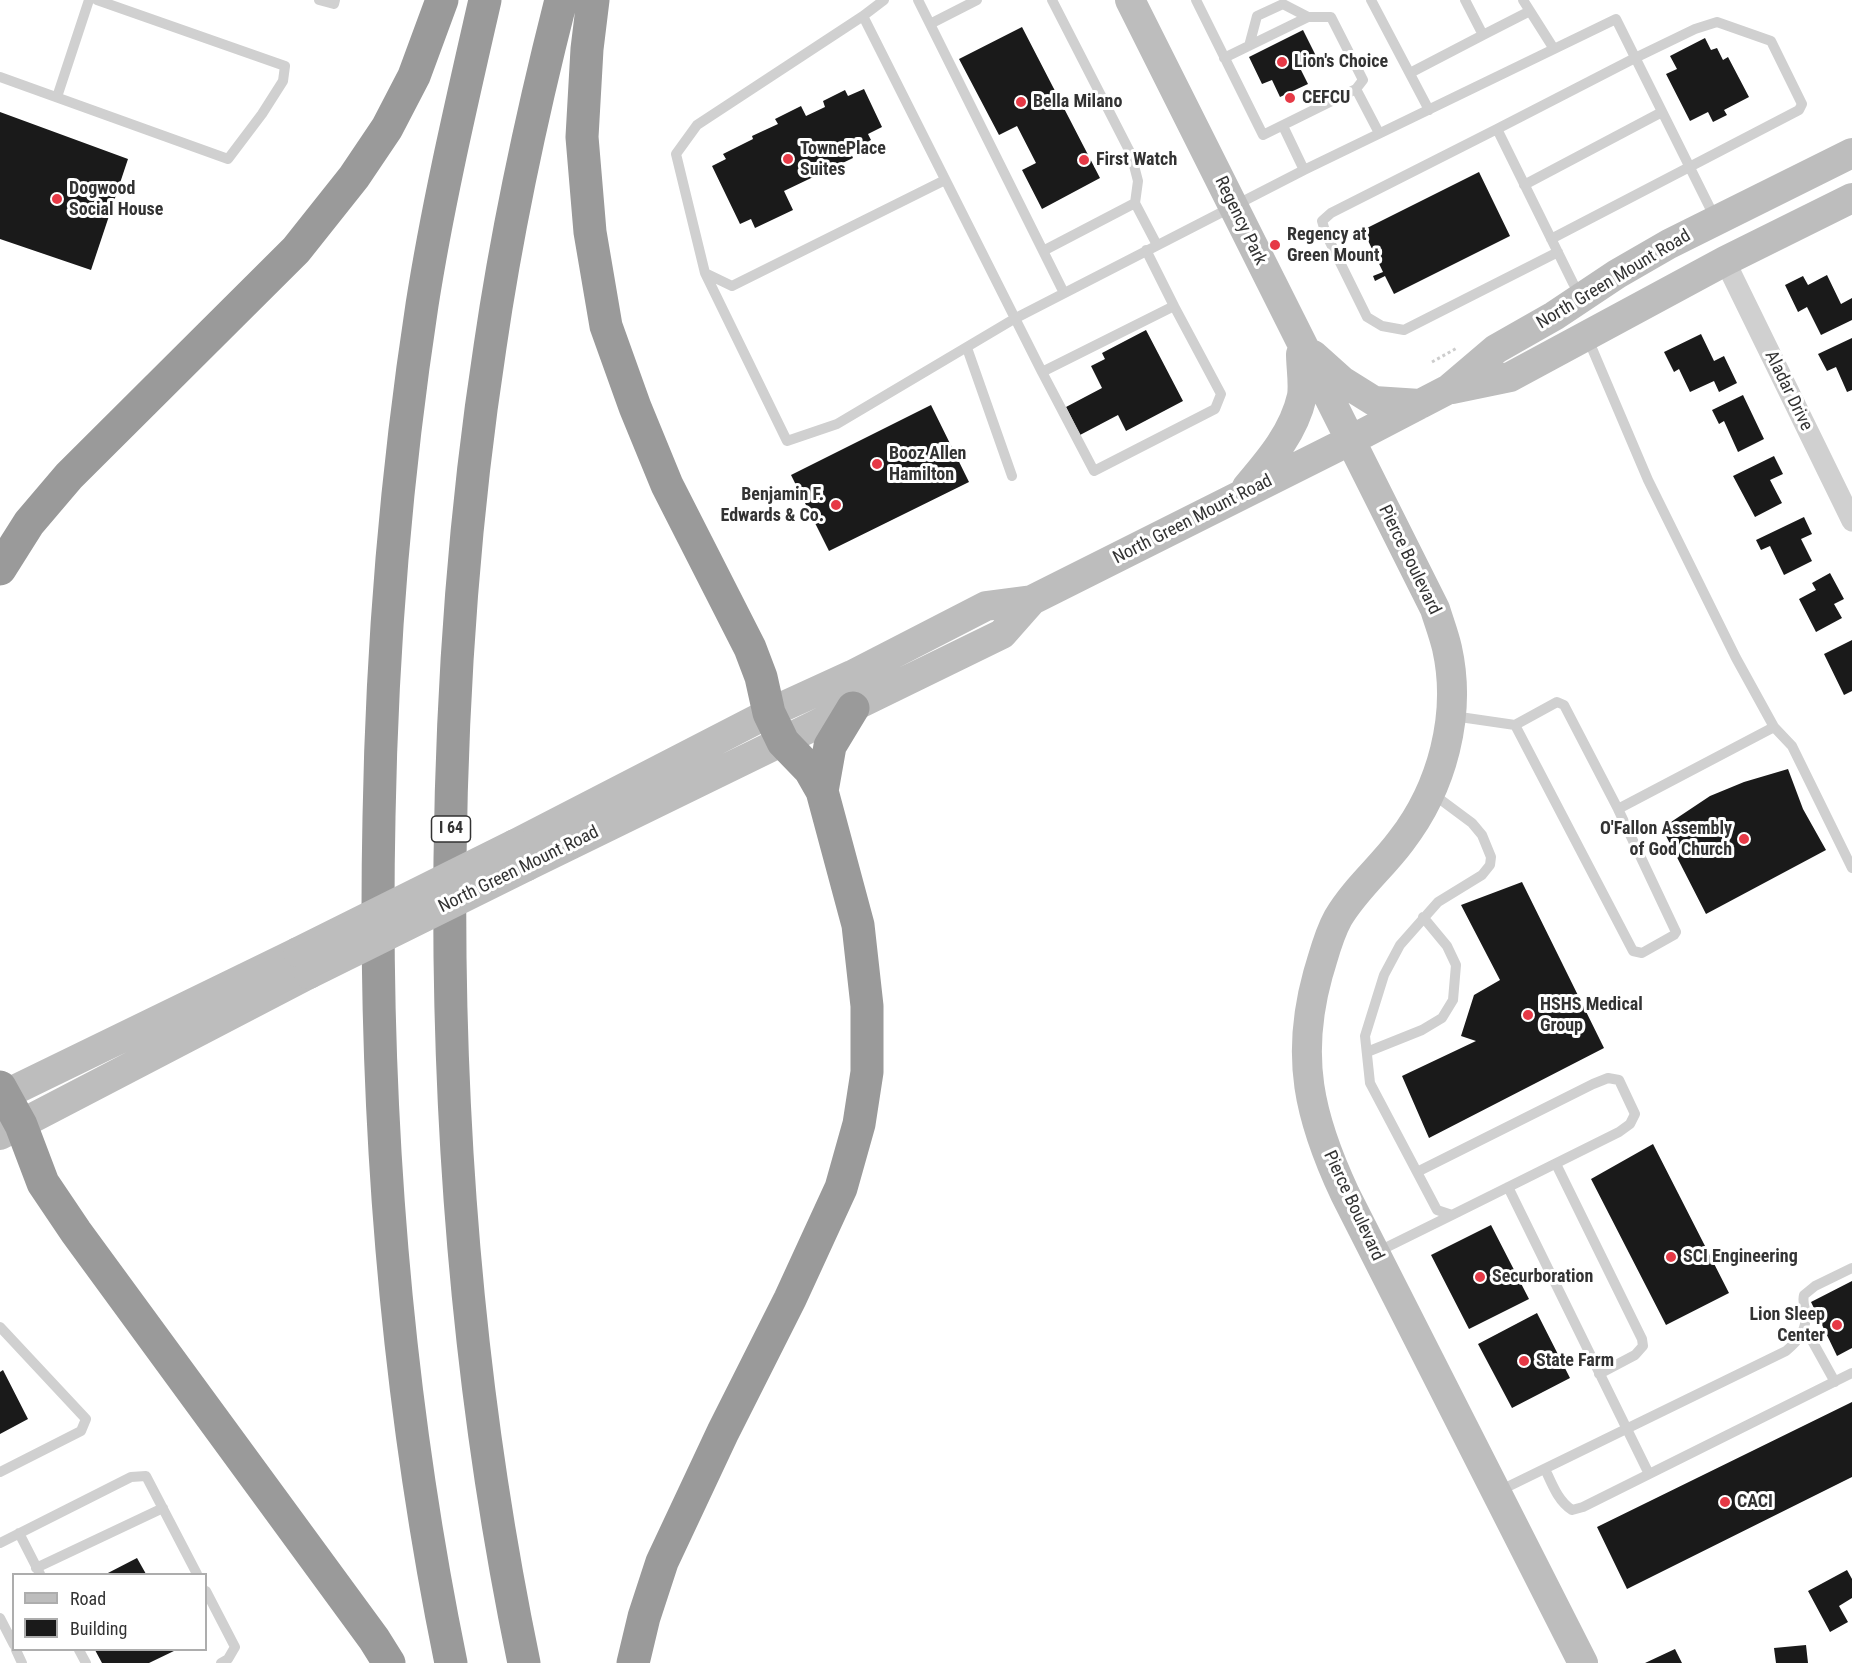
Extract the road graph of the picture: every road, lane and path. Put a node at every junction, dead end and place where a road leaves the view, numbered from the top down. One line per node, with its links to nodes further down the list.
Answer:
1 (89, 0): 31 (lane)
2 (97, 0): 31 (lane)
3 (320, 0): 4 (lane)
4 (335, 0)
5 (442, 0): 67 (highway)
6 (485, 0): 109 (highway)
7 (561, 0): 110 (highway, I 64)
8 (593, 0): 72 (highway)
9 (884, 0): 20 (lane)
10 (918, 0): 22 (lane)
11 (977, 0): 22 (lane)
12 (1052, 0): 43 (lane)
13 (1130, 0): 44 (street, Regency Park)
14 (1210, 0): 18 (lane)
15 (1371, 0): 28 (lane)
16 (1465, 0): 23 (lane)
17 (1523, 0): 19 (lane)
18 (1198, 3): 26 (lane)
19 (1530, 11): 23 (lane); 25 (lane)
20 (863, 16): 40 (lane); 52 (lane)
21 (1308, 16): 24 (lane); 24 (lane); 30 (lane)
22 (930, 24): 48 (lane)
23 (1483, 34): 28 (lane)
24 (1249, 46): 26 (lane)
25 (1554, 49): 27 (lane); 32 (lane)
26 (1224, 58): 34 (lane)
27 (1635, 58): 33 (lane); 35 (lane); 38 (lane)
28 (1410, 73): 32 (lane)
29 (0, 76): 31 (lane)
30 (1356, 90): 34 (lane); 36 (lane)
31 (57, 97)
32 (1429, 110): 36 (lane)
33 (1662, 111): 38 (lane); 41 (lane)
34 (1283, 126): 39 (lane)
35 (1497, 129): 41 (lane); 50 (lane)
36 (1379, 133): 39 (lane)
37 (1852, 153): 45 (street, North Green Mount Road)
38 (1690, 168): 45 (lane); 46 (lane)
39 (1304, 170): 44 (lane)
40 (945, 180): 52 (lane); 56 (lane)
41 (1524, 185): 46 (lane)
42 (1852, 198): 51 (street, North Green Mount Road)
43 (1135, 203): 47 (lane); 48 (lane)
44 (1233, 208): 47 (lane); 58 (street, Regency Park)
45 (1717, 221): 54 (street, North Green Mount Road)
46 (1551, 239): 50 (lane)
47 (1157, 245): 49 (lane)
48 (1042, 250): 53 (lane)
49 (1146, 250): 53 (lane); 55 (lane)
50 (1558, 252): 54 (lane)
51 (1725, 261): 57 (street, North Green Mount Road); 66 (street, Aladar Drive)
52 (705, 273): 59 (lane)
53 (1064, 293): 56 (lane)
54 (1581, 298): 61 (street, North Green Mount Road)
55 (1174, 306): 60 (lane); 60 (lane)
56 (1014, 319): 59 (lane); 60 (lane)
57 (1586, 336): 61 (street, North Green Mount Road); 73 (lane)
58 (1301, 344): 62 (street); 63 (street, Regency Park); 65 (street)
59 (967, 348): 64 (lane)
60 (1042, 372)
61 (1449, 389): 62 (street, North Green Mount Road)
62 (1420, 404): 63 (street, North Green Mount Road)
63 (1349, 441): 65 (street, North Green Mount Road); 70 (street, Pierce Boulevard)
64 (1012, 476)
65 (1239, 496): 68 (street, North Green Mount Road)
66 (1852, 521)
67 (0, 569)
68 (1032, 600): 69 (street, North Green Mount Road); 72 (street, North Green Mount Road)
69 (853, 708): 72 (street, North Green Mount Road); 74 (highway)
70 (1450, 716): 71 (lane); 75 (street, Pierce Boulevard)
71 (1515, 725): 76 (lane); 76 (lane)
72 (776, 727): 74 (highway); 79 (street, North Green Mount Road, bridge)
73 (1774, 727): 76 (lane); 77 (lane)
74 (822, 791): 111 (highway)
75 (1431, 792): 78 (lane); 87 (street, Pierce Boulevard)
76 (1618, 809)
77 (1852, 867)
78 (1423, 916): 80 (lane); 80 (lane)
79 (304, 963): 81 (street, North Green Mount Road); 82 (street, North Green Mount Road)
80 (1367, 1052): 84 (lane)
81 (2, 1092): 82 (highway)
82 (11, 1130): 108 (highway)
83 (1556, 1164): 84 (lane); 85 (lane); 92 (lane)
84 (1417, 1172): 86 (lane)
85 (1508, 1187): 86 (lane); 92 (lane)
86 (1452, 1215): 87 (lane)
87 (1374, 1253): 98 (street, Pierce Boulevard)
88 (1852, 1268): 90 (lane)
89 (0, 1328): 96 (lane)
90 (1805, 1328): 93 (lane); 94 (lane)
91 (1852, 1373): 93 (lane)
92 (1599, 1374): 94 (lane)
93 (1835, 1382): 97 (lane)
94 (1627, 1428): 95 (lane); 97 (lane)
95 (1545, 1468): 97 (lane); 98 (lane)
96 (0, 1472)
97 (1649, 1474)
98 (1496, 1492): 112 (street, Pierce Boulevard)
99 (163, 1508): 100 (lane); 102 (lane); 103 (lane)
100 (19, 1533): 101 (lane); 102 (lane)
101 (0, 1543)
102 (38, 1571)
103 (196, 1573)
104 (207, 1593): 107 (lane)
105 (0, 1618): 106 (lane)
106 (12, 1641)
107 (220, 1663)
108 (389, 1663)
109 (451, 1663)
110 (524, 1663)
111 (633, 1663)
112 (1583, 1663)

